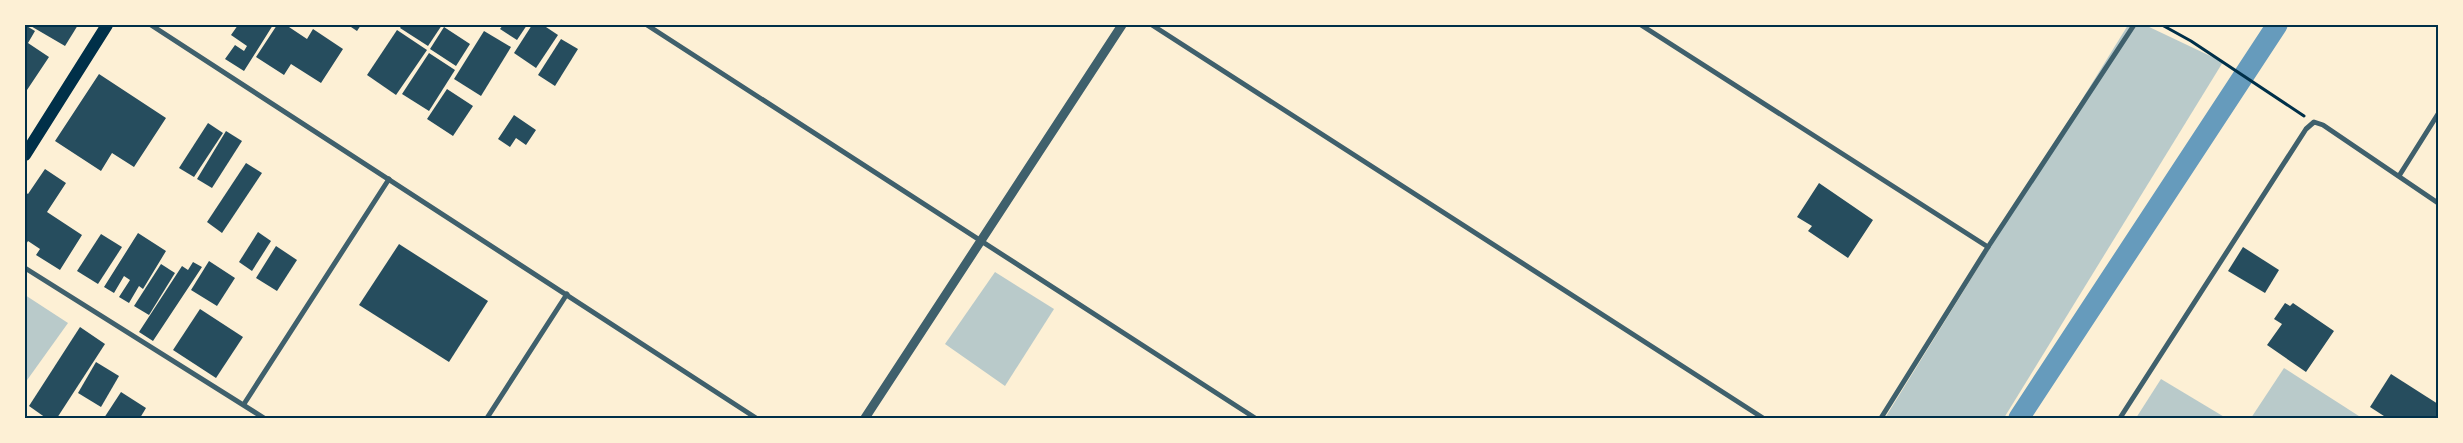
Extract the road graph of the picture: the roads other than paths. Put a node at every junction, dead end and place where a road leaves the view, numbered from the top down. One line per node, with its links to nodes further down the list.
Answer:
1 (107, 25): 9 (main road)
2 (151, 25): 11 (street)
3 (647, 25): 13 (street)
4 (1122, 25): 13 (street)
5 (1152, 25): 23 (street)
6 (1641, 25): 14 (street)
7 (2134, 25): 14 (street)
8 (2438, 114): 10 (street)
9 (25, 155)
10 (2400, 176): 12 (street); 25 (street)
11 (388, 179): 16 (street); 17 (street)
12 (2438, 203)
13 (980, 241): 21 (street); 22 (street)
14 (1988, 247): 24 (street)
15 (25, 268): 17 (street)
16 (567, 294): 19 (street); 20 (street)
17 (244, 404): 18 (street)
18 (264, 418)
19 (487, 418)
20 (756, 418)
21 (865, 418)
22 (1255, 418)
23 (1764, 418)
24 (1881, 418)
25 (2120, 418)

